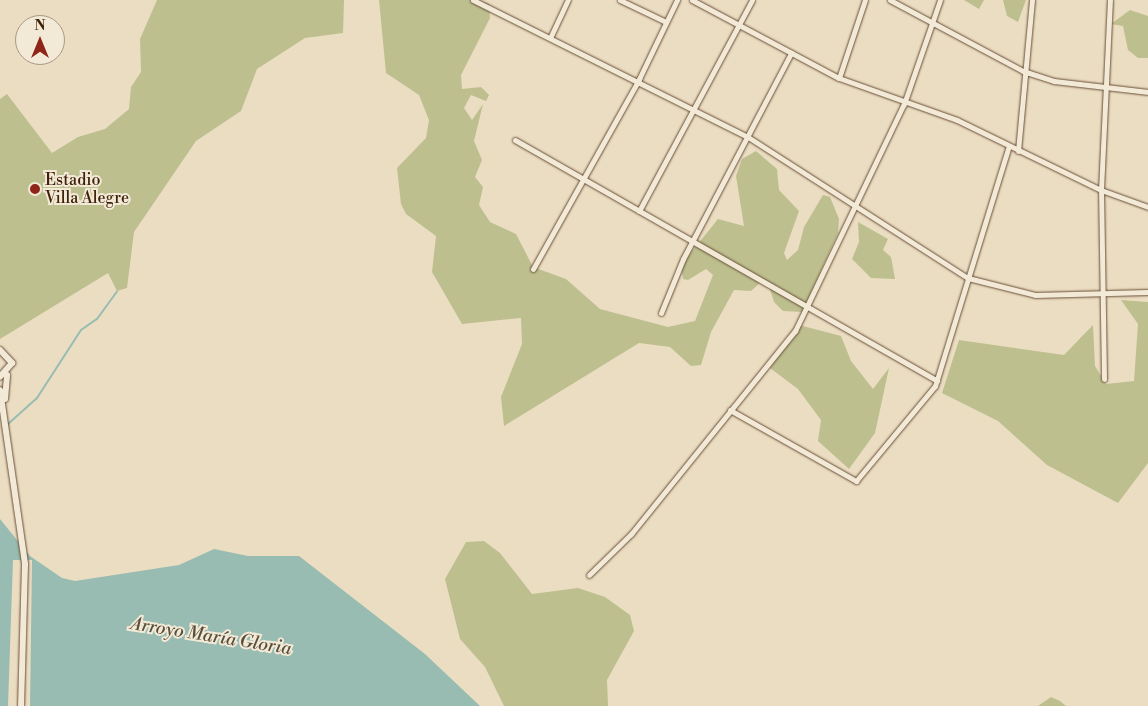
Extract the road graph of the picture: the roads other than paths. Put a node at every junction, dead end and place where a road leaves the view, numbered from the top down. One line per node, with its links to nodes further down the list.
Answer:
1 (473, 0): 13 (street)
2 (490, 0): 13 (street)
3 (568, 0): 17 (street)
4 (620, 0): 14 (street)
5 (677, 0): 14 (street)
6 (692, 0): 16 (street)
7 (752, 0): 16 (street)
8 (865, 0): 20 (street)
9 (890, 0): 15 (street)
10 (940, 0): 15 (street)
11 (1032, 0): 19 (street)
12 (1110, 0): 22 (street)
13 (485, 6): 17 (street)
14 (666, 22): 21 (street)
15 (932, 25): 19 (street); 24 (street)
16 (737, 26): 18 (street); 25 (street)
17 (551, 36): 21 (street)
18 (791, 53): 20 (street); 26 (street)
19 (1023, 71): 22 (street); 29 (street)
20 (839, 78): 24 (street)
21 (639, 79): 25 (street); 30 (street)
22 (1105, 87): 23 (street); 31 (street)
23 (1148, 92)
24 (904, 104): 28 (street); 32 (street)
25 (693, 109): 26 (street); 34 (street)
26 (748, 137): 32 (street); 35 (street)
27 (515, 140): 30 (street)
28 (1009, 146): 29 (street); 37 (street)
29 (1018, 151): 31 (street)
30 (584, 180): 34 (street); 36 (street)
31 (1101, 190): 33 (street); 38 (street)
32 (856, 207): 37 (street); 40 (street)
33 (1148, 207)
34 (639, 211): 35 (street)
35 (693, 242): 40 (street); 41 (street)
36 (533, 269)
37 (968, 278): 38 (street); 45 (street)
38 (1103, 292): 39 (street); 44 (street)
39 (1148, 292)
40 (808, 307): 45 (street); 48 (street)
41 (662, 312)
42 (0, 350): 43 (street)
43 (3, 376): 47 (street)
44 (1104, 379)
45 (937, 381): 48 (street)
46 (0, 390): 47 (street)
47 (4, 403): 50 (street)
48 (730, 410): 49 (street)
49 (589, 575)
50 (21, 706)

